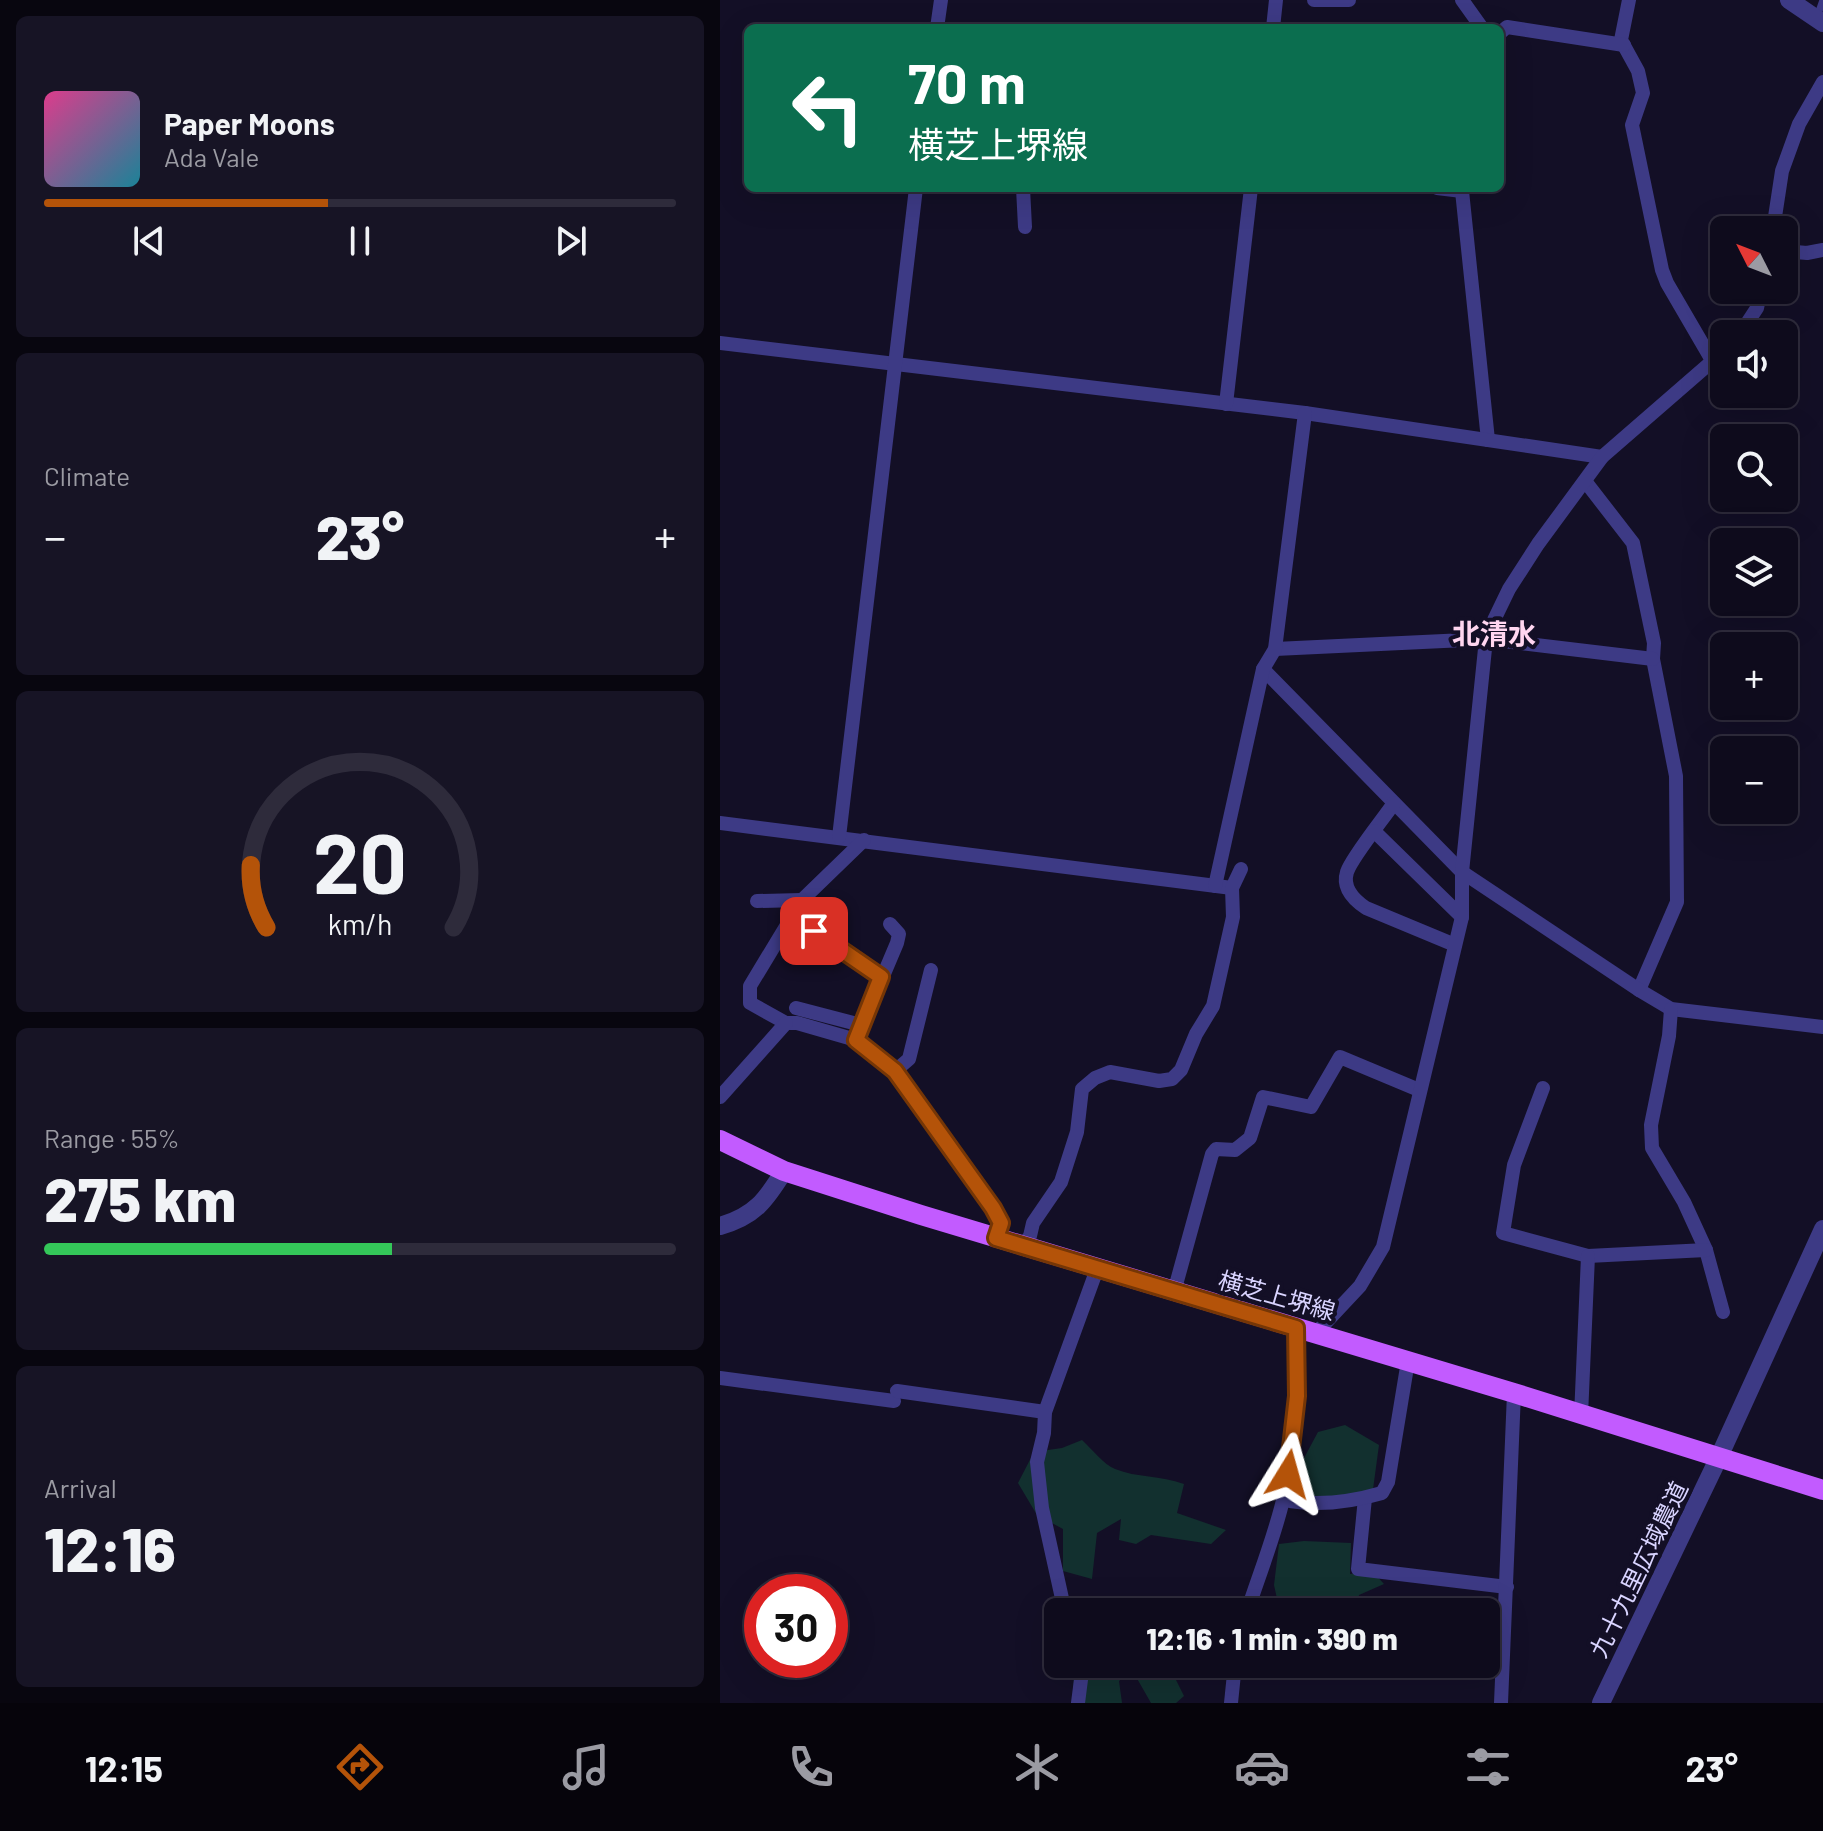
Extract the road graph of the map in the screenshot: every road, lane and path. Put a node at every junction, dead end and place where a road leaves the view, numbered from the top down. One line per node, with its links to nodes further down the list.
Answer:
1 (941, 0): 10 (street)
2 (1276, 0): 11 (street)
3 (1314, 0): 4 (street)
4 (1349, 0)
5 (1462, 0): 12 (street)
6 (1629, 0): 14 (street)
7 (1789, 0): 9 (street)
8 (1823, 0): 9 (lane)
9 (1820, 21)
10 (938, 24)
11 (1273, 24)
12 (1479, 24)
13 (1504, 30): 14 (street)
14 (1624, 45): 25 (street)
15 (1823, 82): 20 (street)
16 (916, 192): 27 (street)
17 (1023, 192): 21 (street)
18 (1251, 192): 28 (street)
19 (1463, 192): 30 (street)
20 (1775, 216)
21 (1025, 227)
22 (1823, 250): 23 (street)
23 (1798, 252)
24 (720, 343): 27 (street)
25 (1710, 343)
26 (1710, 364): 31 (street)
27 (894, 365): 28 (street); 40 (street)
28 (1226, 404): 29 (street)
29 (1305, 413): 30 (street); 34 (street)
30 (1488, 440): 31 (street)
31 (1602, 457): 32 (street)
32 (1585, 481): 33 (street); 35 (street)
33 (1486, 639): 34 (street); 35 (street); 43 (street)
34 (1275, 649): 36 (street)
35 (1653, 659): 54 (street)
36 (1263, 669): 37 (street); 44 (street)
37 (1394, 803): 39 (street); 43 (street)
38 (720, 823): 40 (street)
39 (1374, 831): 49 (street); 51 (street)
40 (839, 837): 41 (street)
41 (864, 840): 44 (street); 46 (street)
42 (1241, 869): 45 (street)
43 (1462, 872): 49 (street); 54 (street)
44 (1215, 886): 45 (street)
45 (1232, 888): 69 (street)
46 (802, 900): 47 (street); 48 (street)
47 (757, 901)
48 (791, 916): 53 (street); 57 (street)
49 (1462, 917): 51 (street)
50 (890, 924): 53 (street)
51 (1455, 945): 62 (street)
52 (931, 970): 60 (street)
53 (881, 977): 59 (street)
54 (1639, 990): 56 (street)
55 (796, 1008): 59 (street)
56 (1671, 1009): 58 (street); 70 (street)
57 (786, 1023): 59 (street); 63 (street)
58 (1823, 1027)
59 (858, 1032): 60 (street)
60 (895, 1071): 68 (street)
61 (1543, 1088): 71 (street)
62 (1419, 1090): 73 (street); 76 (street)
63 (720, 1097)
64 (720, 1140): 65 (main road, 横芝上堺線)
65 (784, 1171): 66 (street); 68 (main road, 横芝上堺線)
66 (720, 1226)
67 (1823, 1229): 82 (street, 九十九里広域農道)
68 (996, 1238): 69 (main road, 横芝上堺線)
69 (1022, 1246): 72 (main road, 横芝上堺線)
70 (1706, 1250): 71 (street); 74 (street)
71 (1588, 1256): 81 (street)
72 (1097, 1269): 73 (main road, 横芝上堺線); 80 (street)
73 (1174, 1292): 75 (main road, 横芝上堺線)
74 (1723, 1312)
75 (1296, 1328): 76 (main road, 横芝上堺線); 85 (street)
76 (1316, 1333): 77 (main road, 横芝上堺線)
77 (1408, 1361): 79 (main road, 横芝上堺線); 84 (street)
78 (720, 1378): 80 (street)
79 (1514, 1393): 81 (main road, 横芝上堺線); 86 (street)
80 (1045, 1412): 87 (street)
81 (1581, 1416): 82 (main road, 横芝上堺線)
82 (1719, 1457): 83 (main road, 横芝上堺線); 94 (street, 九十九里広域農道)
83 (1823, 1490)
84 (1365, 1498): 85 (street); 86 (street)
85 (1284, 1500): 88 (street)
86 (1507, 1587): 93 (street)
87 (1062, 1598)
88 (1252, 1598)
89 (1081, 1678): 91 (street)
90 (1234, 1678): 92 (street)
91 (1078, 1703)
92 (1231, 1703)
93 (1501, 1703)
94 (1601, 1703)

